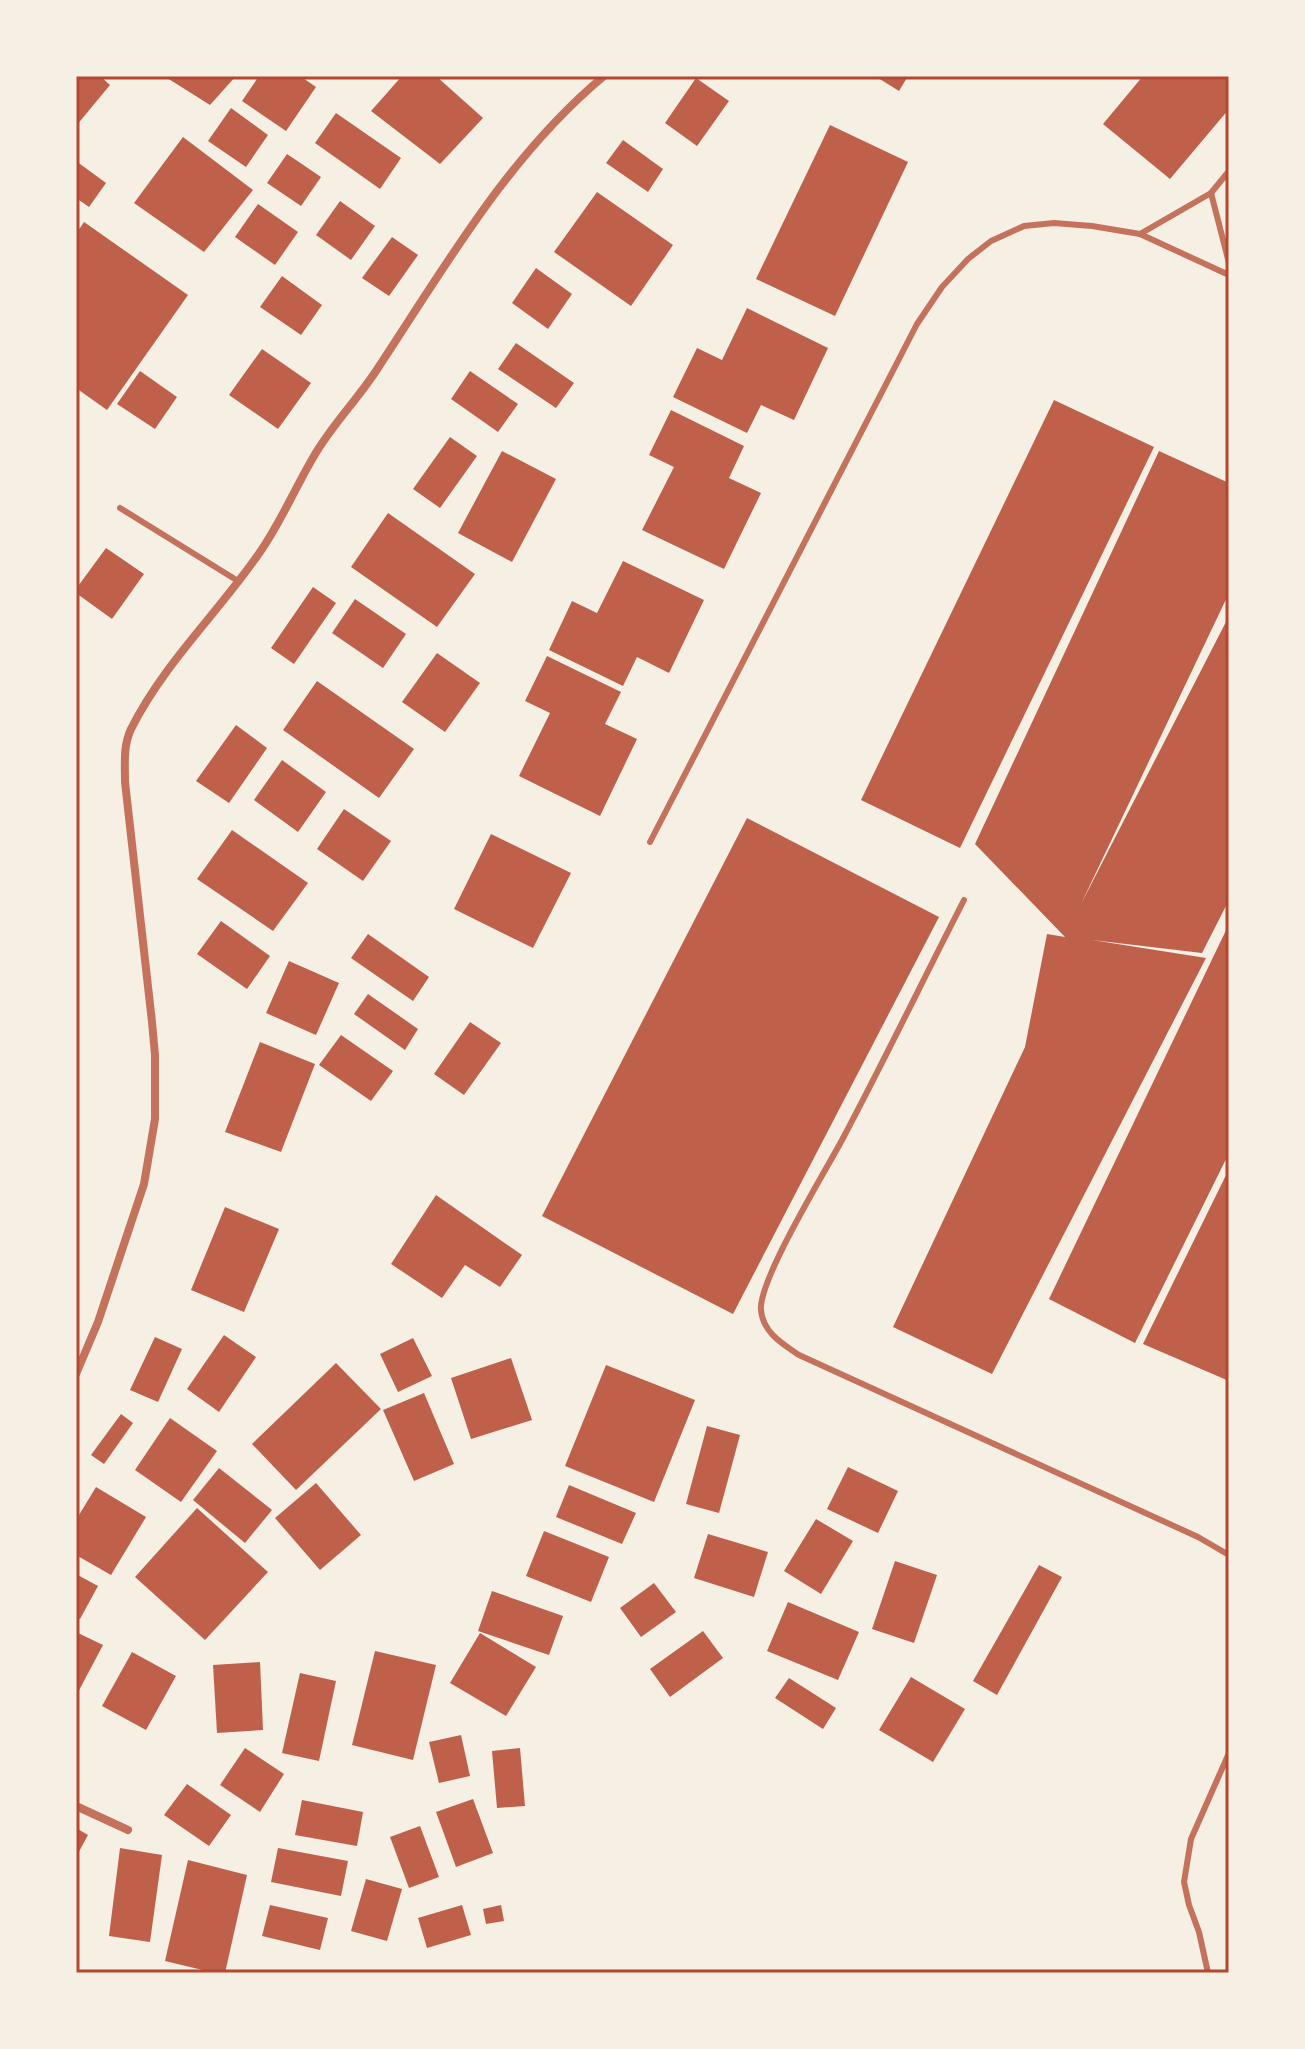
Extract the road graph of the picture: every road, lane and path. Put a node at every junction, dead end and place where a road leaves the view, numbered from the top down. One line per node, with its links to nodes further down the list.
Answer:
1 (604, 76): 8 (street)
2 (1229, 171): 3 (lane)
3 (1211, 193): 4 (lane); 5 (lane)
4 (1140, 234): 6 (lane); 9 (lane)
5 (1229, 263)
6 (1229, 275)
7 (120, 508): 8 (lane)
8 (238, 581): 11 (street)
9 (650, 842)
10 (964, 900): 12 (lane)
11 (76, 1374)
12 (1229, 1555)
13 (1229, 1753): 16 (lane)
14 (76, 1806): 15 (street)
15 (128, 1830)
16 (1208, 1973)

